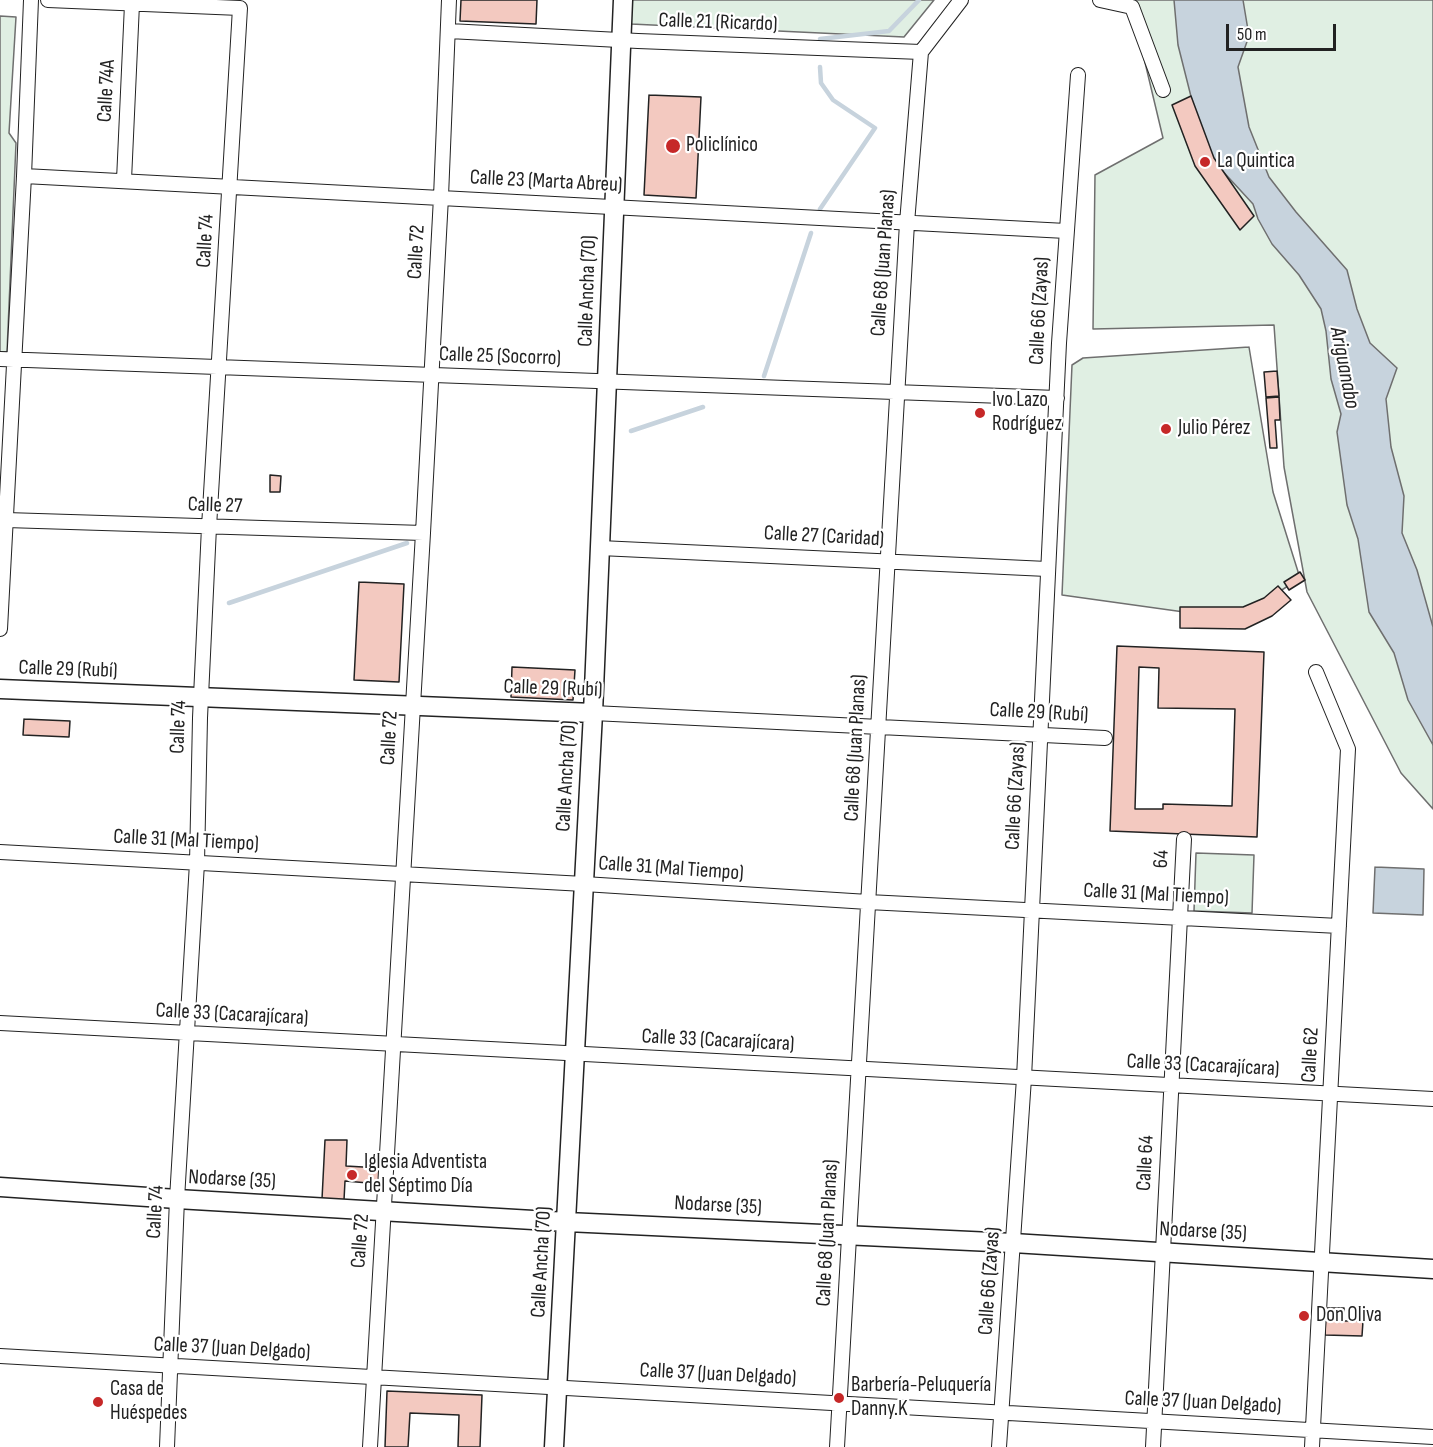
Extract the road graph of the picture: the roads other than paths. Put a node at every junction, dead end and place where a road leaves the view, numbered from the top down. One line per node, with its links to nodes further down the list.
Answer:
1 (31, 0): 13 (street)
2 (48, 0): 7 (street)
3 (449, 0): 8 (street, Calle 72)
4 (623, 0): 9 (main road, Calle Ancha (70))
5 (961, 0): 10 (street)
6 (1100, 0): 12 (street)
7 (132, 4): 14 (street, Calle 74A); 15 (street, Calle 74)
8 (449, 30): 9 (street, Calle 21 (Ricardo)); 16 (street, Calle 72)
9 (621, 40): 10 (street, Calle 21 (Ricardo)); 17 (main road, Calle Ancha (70))
10 (921, 52): 18 (street, Calle 68 (Juan Planas))
11 (1078, 75): 19 (street, Calle 66 (Zayas))
12 (1163, 90)
13 (24, 176): 14 (street, Calle 23 (Marta Abreu)); 20 (street)
14 (124, 180): 15 (street, Calle 23 (Marta Abreu))
15 (230, 186): 16 (street, Calle 23 (Marta Abreu)); 21 (street, Calle 74)
16 (441, 197): 17 (street, Calle 23 (Marta Abreu)); 22 (street, Calle 72)
17 (614, 207): 18 (street, Calle 23 (Marta Abreu)); 23 (main road, Calle Ancha (70))
18 (907, 223): 19 (street, Calle 23 (Marta Abreu)); 24 (street, Calle 68 (Juan Planas))
19 (1066, 231): 25 (street, Calle 66 (Zayas))
20 (7, 360): 21 (street, Calle 25 (Socorro)); 26 (street)
21 (220, 368): 22 (street, Calle 25 (Socorro)); 27 (street, Calle 74)
22 (431, 376): 23 (street, Calle 25 (Socorro)); 28 (street, Calle 72)
23 (607, 382): 24 (street, Calle 25 (Socorro)); 29 (main road, Calle Ancha (70))
24 (897, 392): 25 (street, Calle 25 (Socorro)); 30 (street, Calle 68 (Juan Planas))
25 (1057, 398): 31 (street, Calle 66 (Zayas))
26 (6, 520): 27 (street, Calle 27); 32 (street)
27 (209, 526): 28 (street, Calle 27); 35 (street, Calle 74)
28 (423, 533): 36 (street, Calle 72)
29 (600, 548): 30 (street, Calle 27 (Caridad)); 37 (main road, Calle Ancha (70))
30 (887, 561): 31 (street, Calle 27 (Caridad)); 38 (street, Calle 68 (Juan Planas))
31 (1047, 568): 39 (street, Calle 66 (Zayas))
32 (0, 629)
33 (1316, 672): 49 (street, Calle 62)
34 (0, 689): 35 (main road, Calle 29 (Rubí))
35 (201, 698): 36 (main road, Calle 29 (Rubí)); 43 (street, Calle 74)
36 (413, 706): 37 (main road, Calle 29 (Rubí)); 44 (street, Calle 72)
37 (593, 714): 38 (street, Calle 29 (Rubí)); 45 (main road, Calle Ancha (70))
38 (878, 727): 39 (street, Calle 29 (Rubí)); 46 (street, Calle 68 (Juan Planas))
39 (1039, 735): 40 (street, Calle 29 (Rubí)); 47 (street, Calle 66 (Zayas))
40 (1105, 738)
41 (1184, 839): 48 (street, 64)
42 (0, 852): 43 (street, Calle 31 (Mal Tiempo))
43 (197, 863): 44 (street, Calle 31 (Mal Tiempo)); 51 (street, Calle 74)
44 (403, 874): 45 (street, Calle 31 (Mal Tiempo)); 52 (street, Calle 72)
45 (584, 884): 46 (street, Calle 31 (Mal Tiempo)); 53 (main road, Calle Ancha (70))
46 (868, 902): 47 (street, Calle 31 (Mal Tiempo)); 54 (street, Calle 68 (Juan Planas))
47 (1031, 910): 48 (street, Calle 31 (Mal Tiempo)); 55 (street, Calle 66 (Zayas))
48 (1180, 917): 49 (street, Calle 31 (Mal Tiempo)); 56 (street, Calle 64)
49 (1339, 926): 57 (street, Calle 62)
50 (0, 1023): 51 (street, Calle 33 (Cacarajícara))
51 (187, 1033): 52 (street, Calle 33 (Cacarajícara)); 60 (street, Calle 74)
52 (393, 1044): 53 (street, Calle 33 (Cacarajícara)); 61 (street, Calle 72)
53 (575, 1054): 54 (street, Calle 33 (Cacarajícara)); 62 (main road, Calle Ancha (70))
54 (858, 1069): 55 (street, Calle 33 (Cacarajícara)); 63 (street, Calle 68 (Juan Planas))
55 (1024, 1078): 56 (street, Calle 33 (Cacarajícara)); 64 (street, Calle 66 (Zayas))
56 (1171, 1086): 57 (street, Calle 33 (Cacarajícara)); 65 (street, Calle 64)
57 (1330, 1094): 58 (street, Calle 33 (Cacarajícara)); 66 (street, Calle 62)
58 (1433, 1100)
59 (0, 1187): 60 (main road, Nodarse (35))
60 (177, 1199): 61 (main road, Nodarse (35)); 69 (street, Calle 74)
61 (384, 1211): 62 (main road, Nodarse (35)); 70 (street, Calle 72)
62 (567, 1221): 63 (main road, Nodarse (35)); 71 (main road, Calle Ancha (70))
63 (849, 1235): 64 (main road, Nodarse (35)); 72 (street, Calle 68 (Juan Planas))
64 (1013, 1244): 65 (main road, Nodarse (35)); 73 (street, Calle 66 (Zayas))
65 (1162, 1252): 66 (main road, Nodarse (35)); 74 (street, Calle 64)
66 (1322, 1262): 67 (main road, Nodarse (35)); 75 (street, Calle 62)
67 (1433, 1269)
68 (0, 1356): 69 (street, Calle 37 (Juan Delgado))
69 (170, 1367): 70 (street, Calle 37 (Juan Delgado)); 77 (street, Calle 74)
70 (374, 1378): 71 (street, Calle 37 (Juan Delgado)); 78 (street, Calle 72)
71 (557, 1388): 72 (street, Calle 37 (Juan Delgado)); 79 (main road, Calle Ancha (70))
72 (839, 1403): 73 (street, Calle 37 (Juan Delgado)); 80 (street, Calle 68 (Juan Planas))
73 (1002, 1412): 74 (street, Calle 37 (Juan Delgado)); 81 (street, Calle 66 (Zayas))
74 (1154, 1421): 75 (street, Calle 37 (Juan Delgado)); 82 (street, Calle 64)
75 (1312, 1430): 76 (street, Calle 37 (Juan Delgado)); 83 (street, Calle 62)
76 (1433, 1437)
77 (167, 1447)
78 (370, 1447)
79 (554, 1447)
80 (837, 1447)
81 (999, 1447)
82 (1153, 1447)
83 (1312, 1447)

